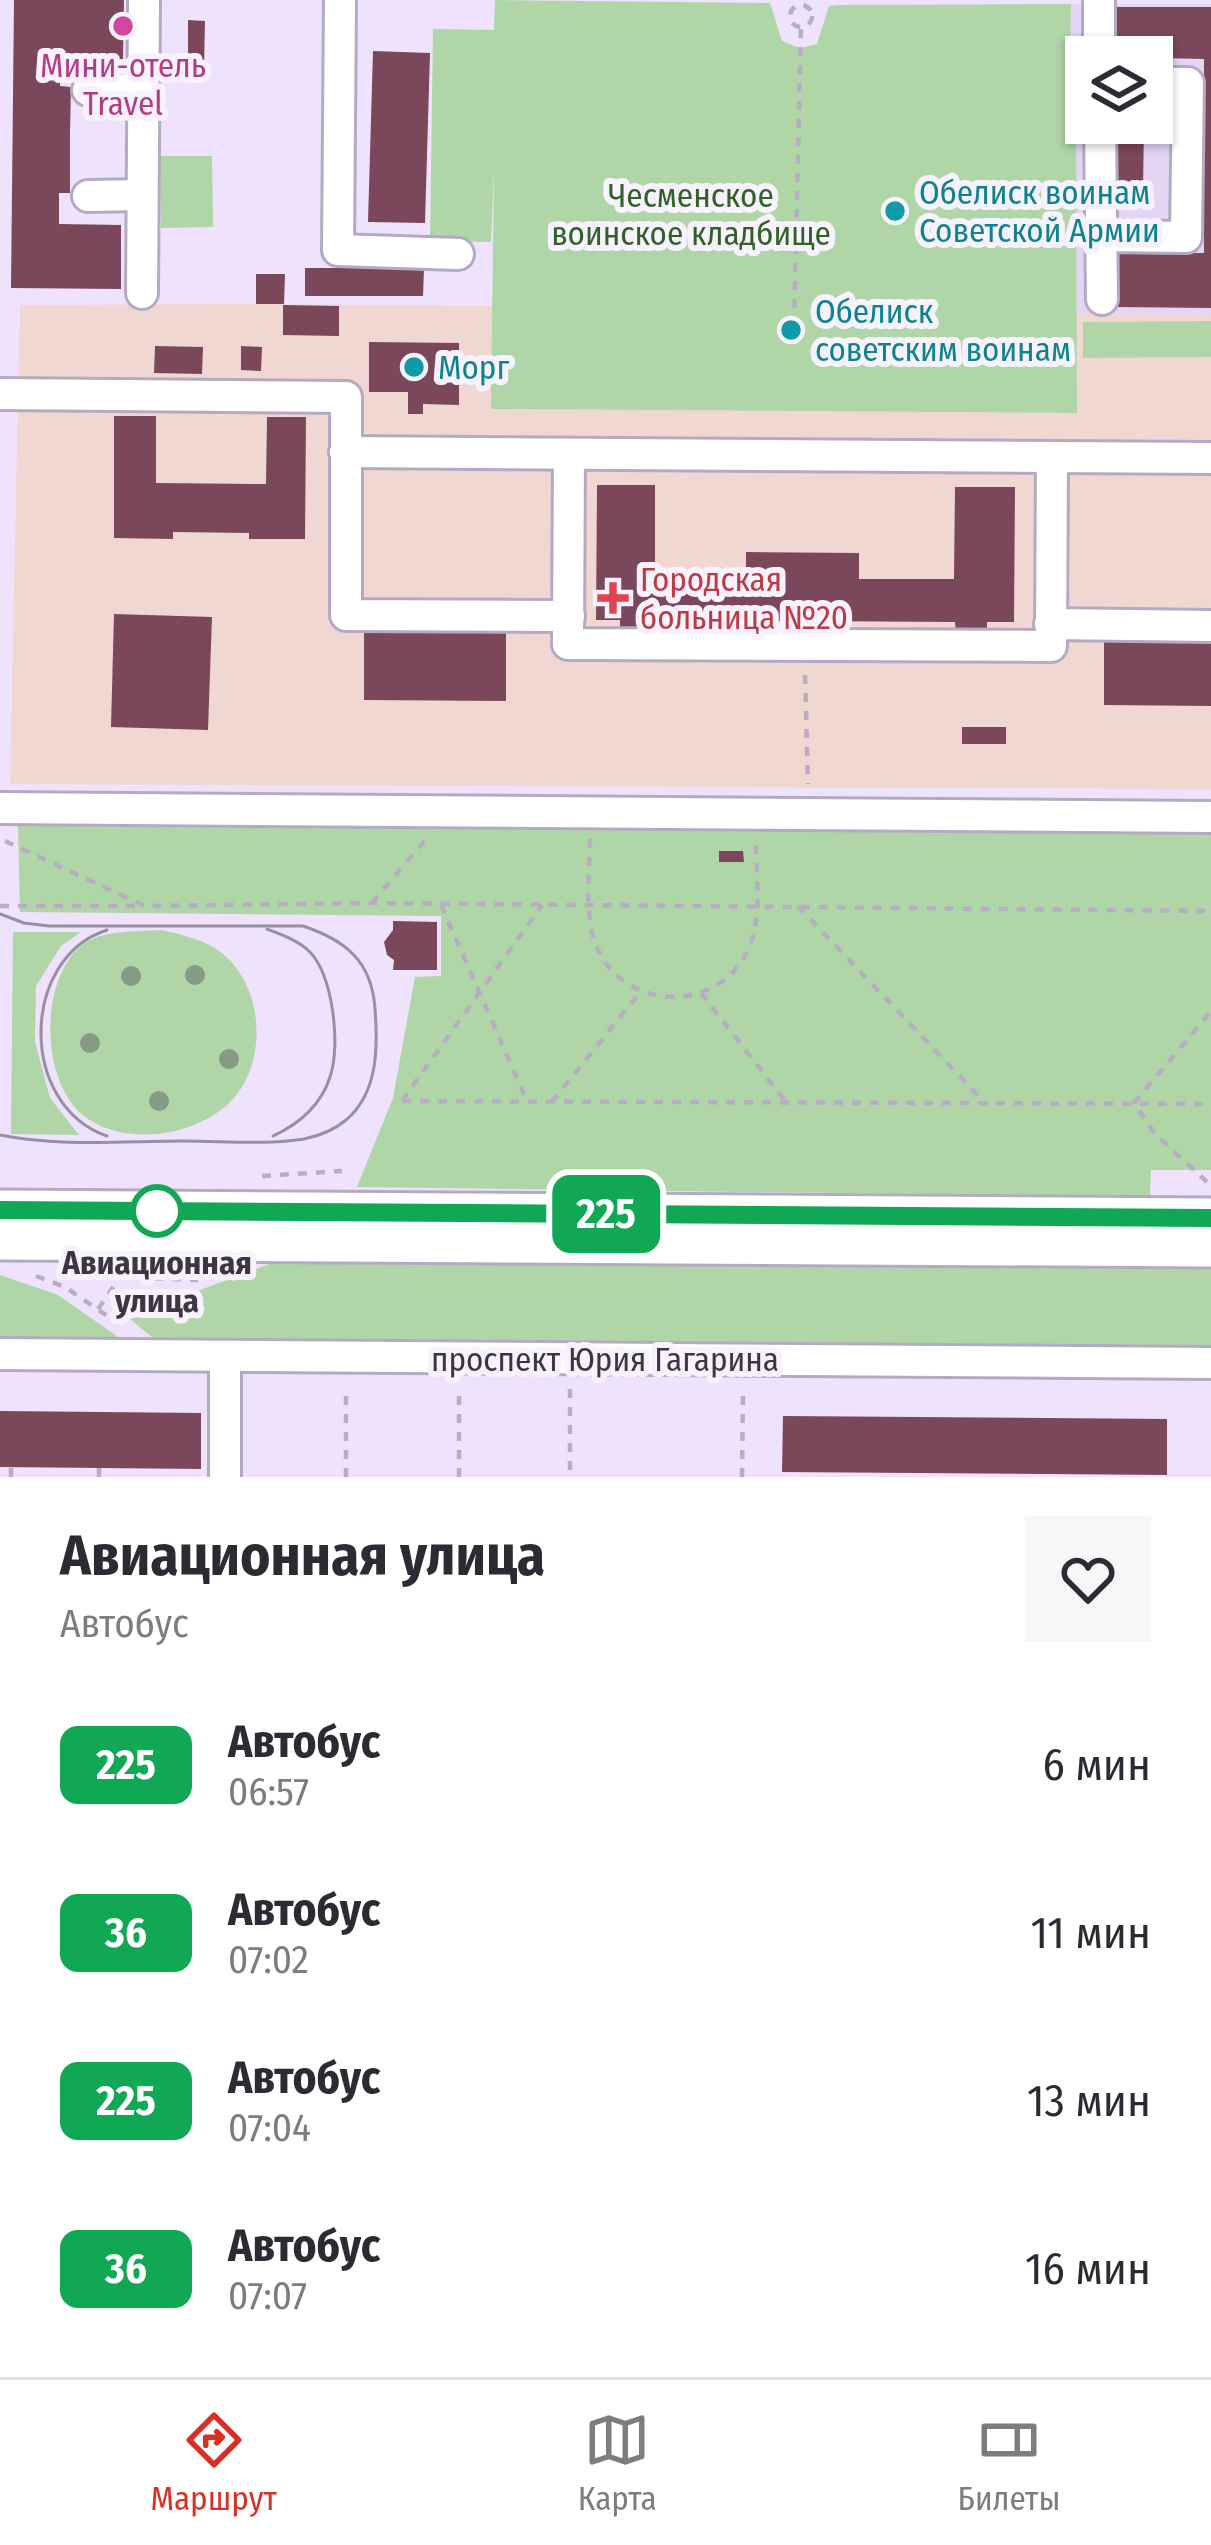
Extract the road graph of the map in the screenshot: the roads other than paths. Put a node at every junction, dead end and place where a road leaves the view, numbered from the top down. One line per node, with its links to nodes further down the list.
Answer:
1 (144, 0): 6 (street)
2 (340, 0): 12 (street)
3 (1099, 0): 4 (street)
4 (1099, 36)
5 (1173, 83): 11 (street)
6 (142, 88): 7 (street); 9 (street)
7 (88, 89)
8 (1100, 144): 11 (street)
9 (142, 195): 10 (street); 13 (street)
10 (88, 196)
11 (1101, 236): 14 (street)
12 (458, 254)
13 (142, 293)
14 (1102, 299)
15 (0, 394): 16 (street)
16 (345, 452): 17 (street); 20 (street)
17 (568, 456): 18 (street); 20 (street)
18 (1052, 457): 19 (street); 21 (street)
19 (1211, 458)
20 (568, 616): 21 (street)
21 (1050, 624): 22 (street)
22 (1211, 626)
23 (0, 808): 24 (street)
24 (1211, 817)
25 (1209, 1201): 26 (main road)
26 (0, 1210)
27 (0, 1240): 28 (main road)
28 (1211, 1247)
29 (0, 1354): 30 (street, проспект Юрия Гагарина)
30 (225, 1356): 31 (street, проспект Юрия Гагарина); 32 (street)
31 (1211, 1363)
32 (225, 1477)

